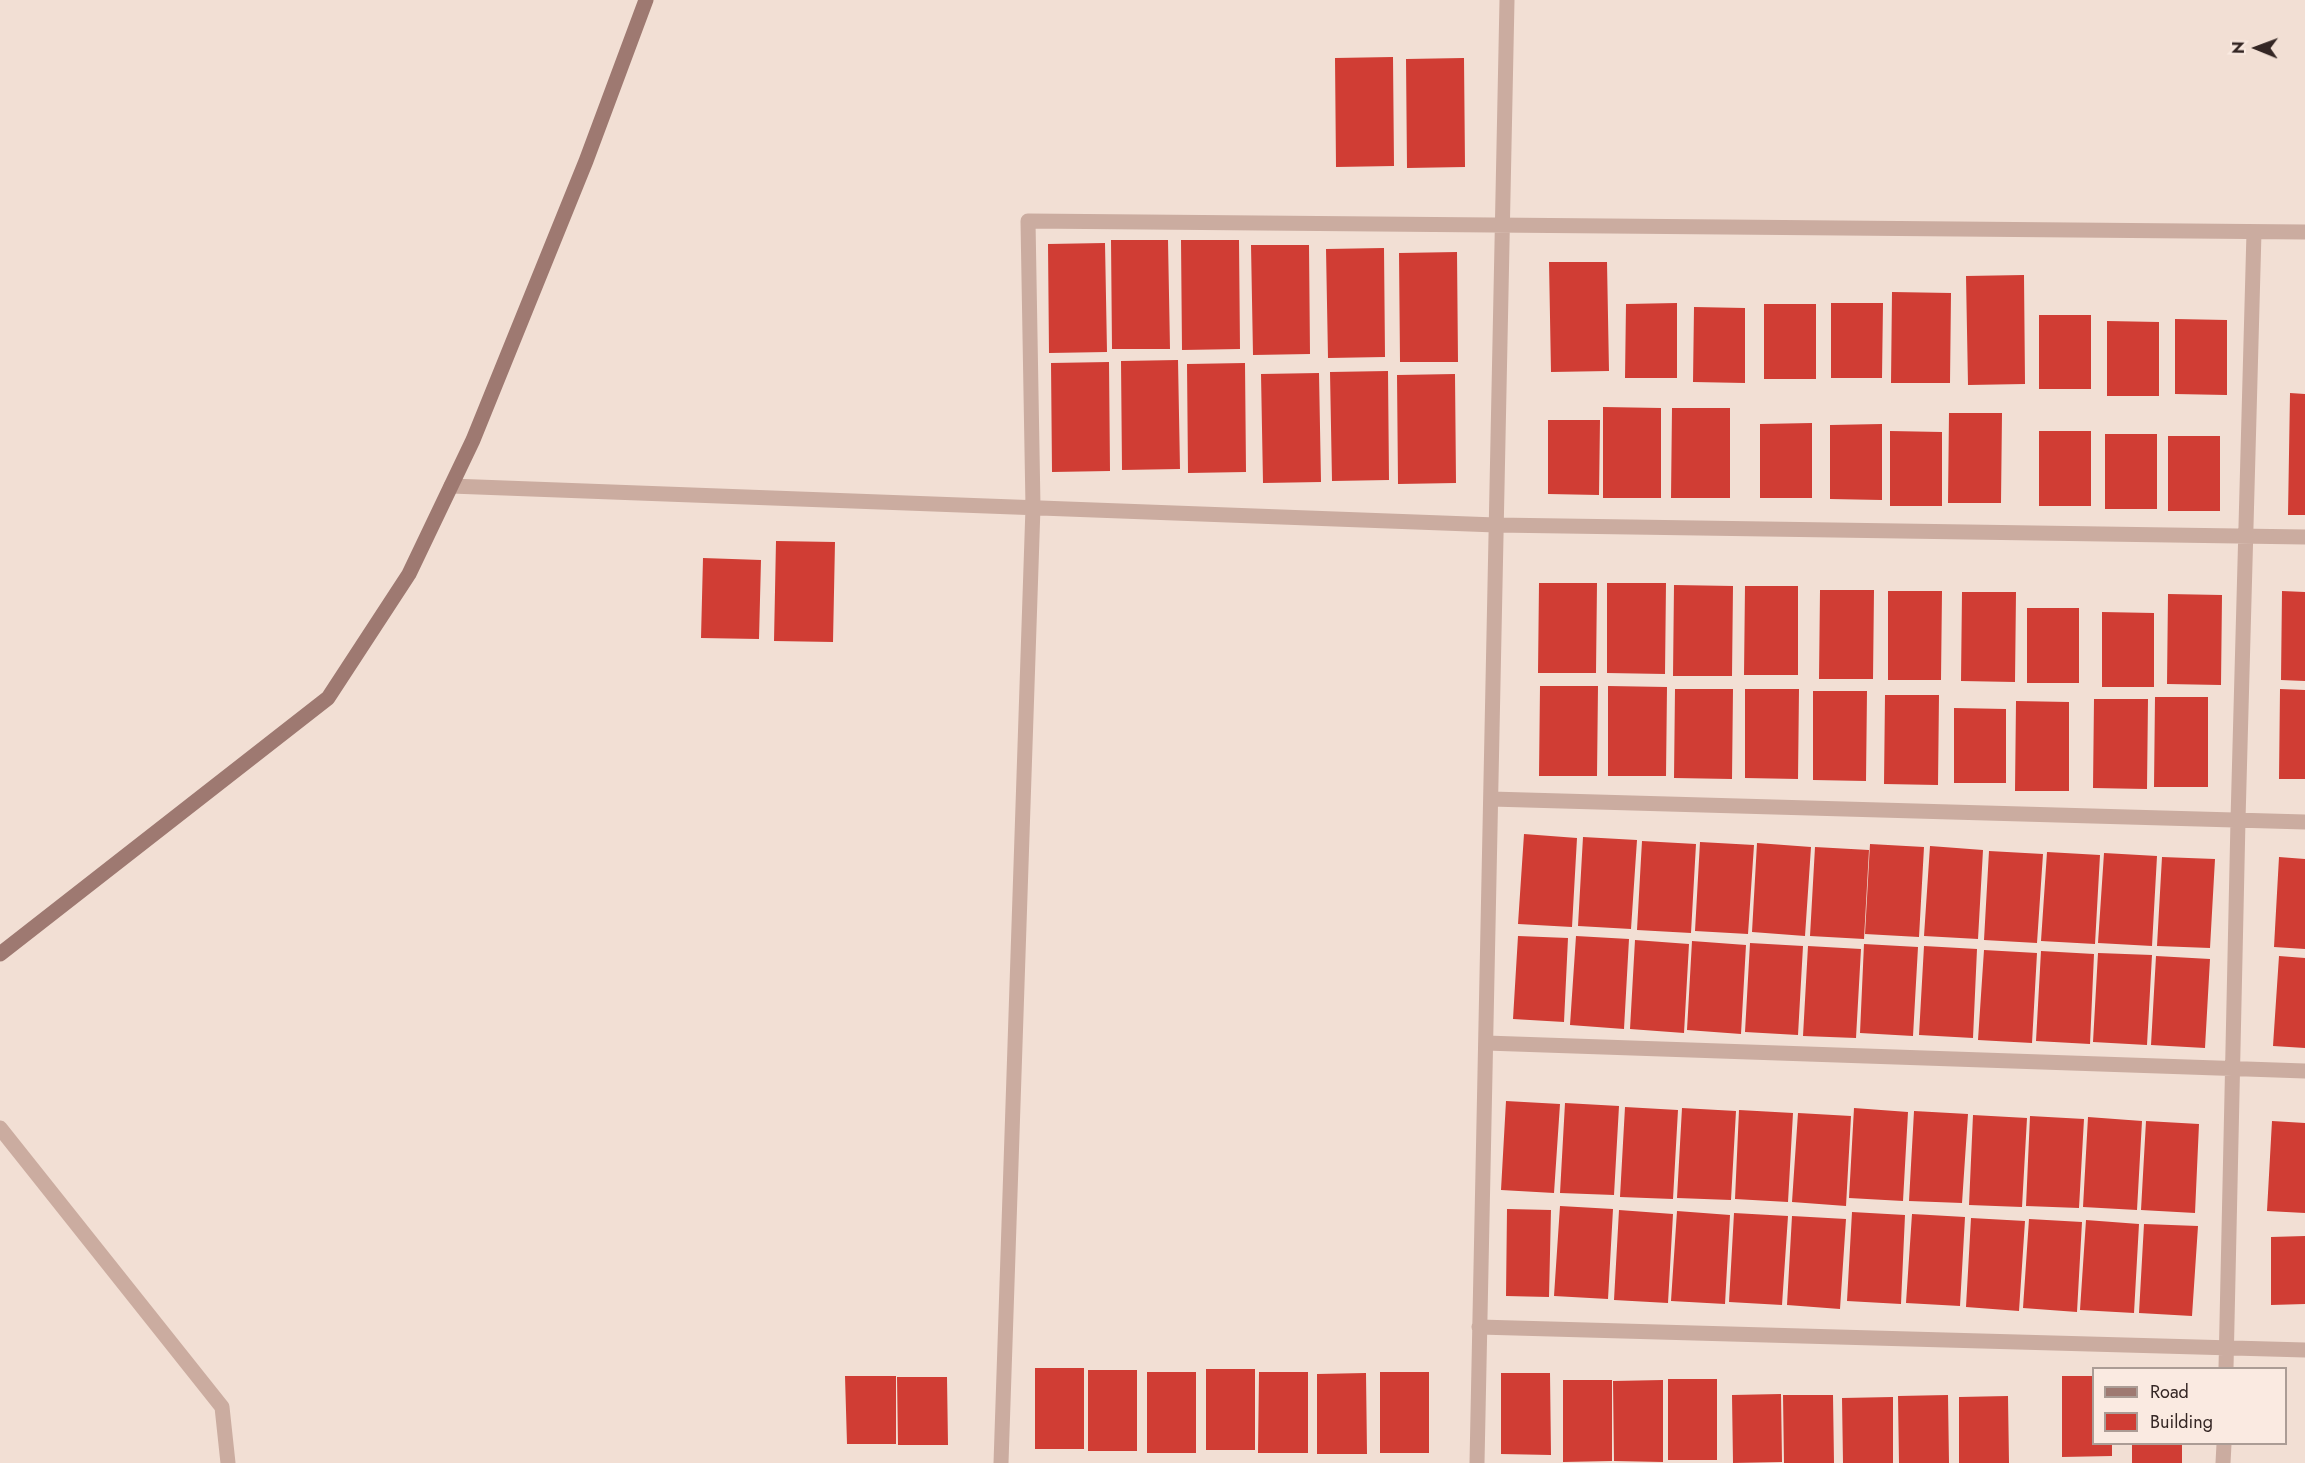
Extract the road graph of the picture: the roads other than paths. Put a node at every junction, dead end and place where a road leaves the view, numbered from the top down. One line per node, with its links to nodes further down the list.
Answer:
1 (646, 0): 6 (main road)
2 (1507, 0): 3 (street)
3 (1502, 224): 4 (street); 7 (street); 8 (street)
4 (2254, 231): 5 (street); 9 (street)
5 (2305, 232)
6 (451, 486): 7 (street); 14 (main road)
7 (1033, 507): 8 (street); 25 (street)
8 (1496, 525): 9 (street); 11 (street)
9 (2247, 536): 10 (street); 12 (street)
10 (2305, 537)
11 (1491, 799): 12 (street); 15 (street)
12 (2238, 820): 13 (street); 16 (street)
13 (2305, 822)
14 (0, 954)
15 (1486, 1043): 16 (street); 19 (street)
16 (2232, 1070): 17 (street); 20 (street)
17 (2305, 1071)
18 (0, 1128): 24 (street)
19 (1479, 1327): 20 (street); 26 (street)
20 (2226, 1346): 21 (street); 22 (street)
21 (2305, 1350)
22 (2226, 1367)
23 (2224, 1445): 27 (street)
24 (228, 1463)
25 (1001, 1463)
26 (1477, 1463)
27 (2223, 1463)

